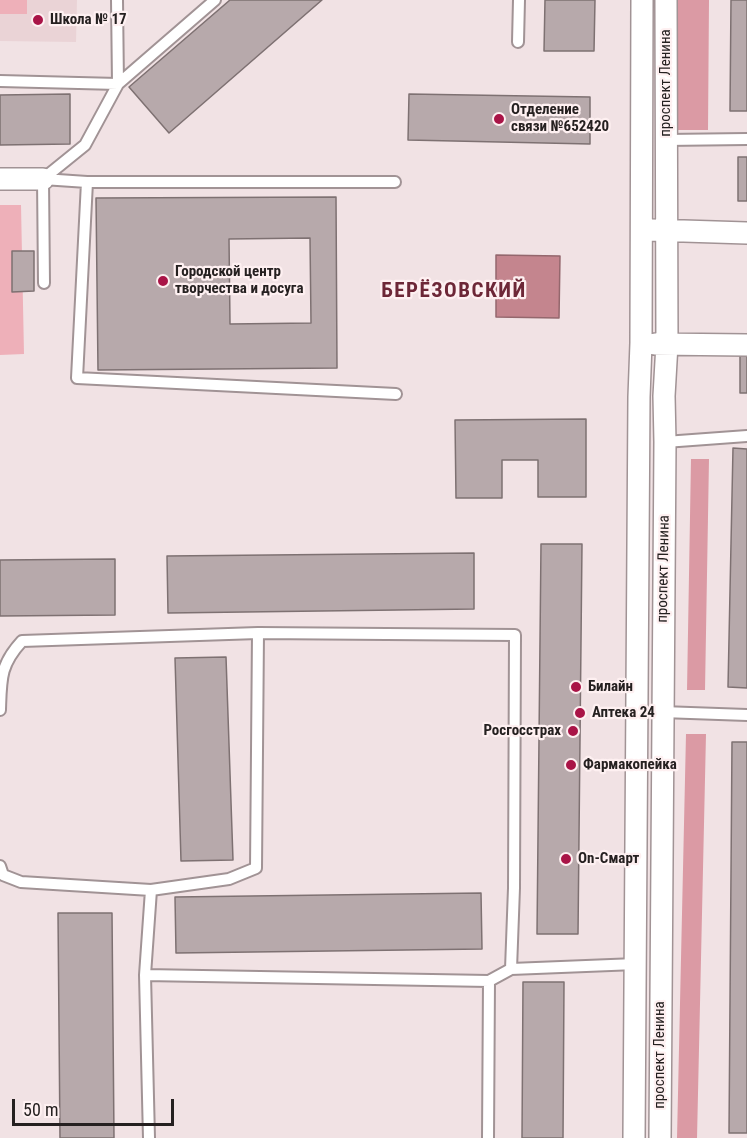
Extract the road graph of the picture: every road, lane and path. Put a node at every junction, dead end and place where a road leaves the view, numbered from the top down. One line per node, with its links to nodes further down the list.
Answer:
1 (117, 0): 8 (lane)
2 (215, 0): 8 (lane)
3 (519, 0): 6 (lane)
4 (642, 0): 15 (street, проспект Ленина)
5 (666, 0): 9 (street, проспект Ленина)
6 (518, 42)
7 (0, 81): 8 (lane)
8 (118, 84): 12 (lane)
9 (665, 140): 10 (lane); 16 (street, проспект Ленина)
10 (747, 140)
11 (0, 179): 12 (street)
12 (43, 179): 13 (lane); 18 (lane)
13 (87, 182): 14 (lane); 22 (lane)
14 (395, 182)
15 (641, 229): 16 (street); 19 (street, проспект Ленина)
16 (666, 230): 17 (street); 20 (street, проспект Ленина)
17 (747, 233)
18 (44, 283)
19 (641, 343): 20 (street); 31 (street, проспект Ленина)
20 (667, 344): 21 (street); 24 (street, проспект Ленина)
21 (747, 345)
22 (396, 394)
23 (747, 436): 24 (lane)
24 (665, 442): 27 (street, проспект Ленина)
25 (258, 633): 26 (lane); 30 (lane); 32 (lane)
26 (0, 710)
27 (662, 712): 28 (lane); 38 (street, проспект Ленина)
28 (747, 715)
29 (0, 866): 30 (lane)
30 (151, 890): 33 (lane)
31 (636, 964): 32 (lane); 37 (street, проспект Ленина)
32 (511, 969): 34 (lane)
33 (145, 975): 34 (lane); 35 (lane)
34 (489, 981): 36 (lane)
35 (149, 1138)
36 (488, 1138)
37 (634, 1138)
38 (660, 1138)

